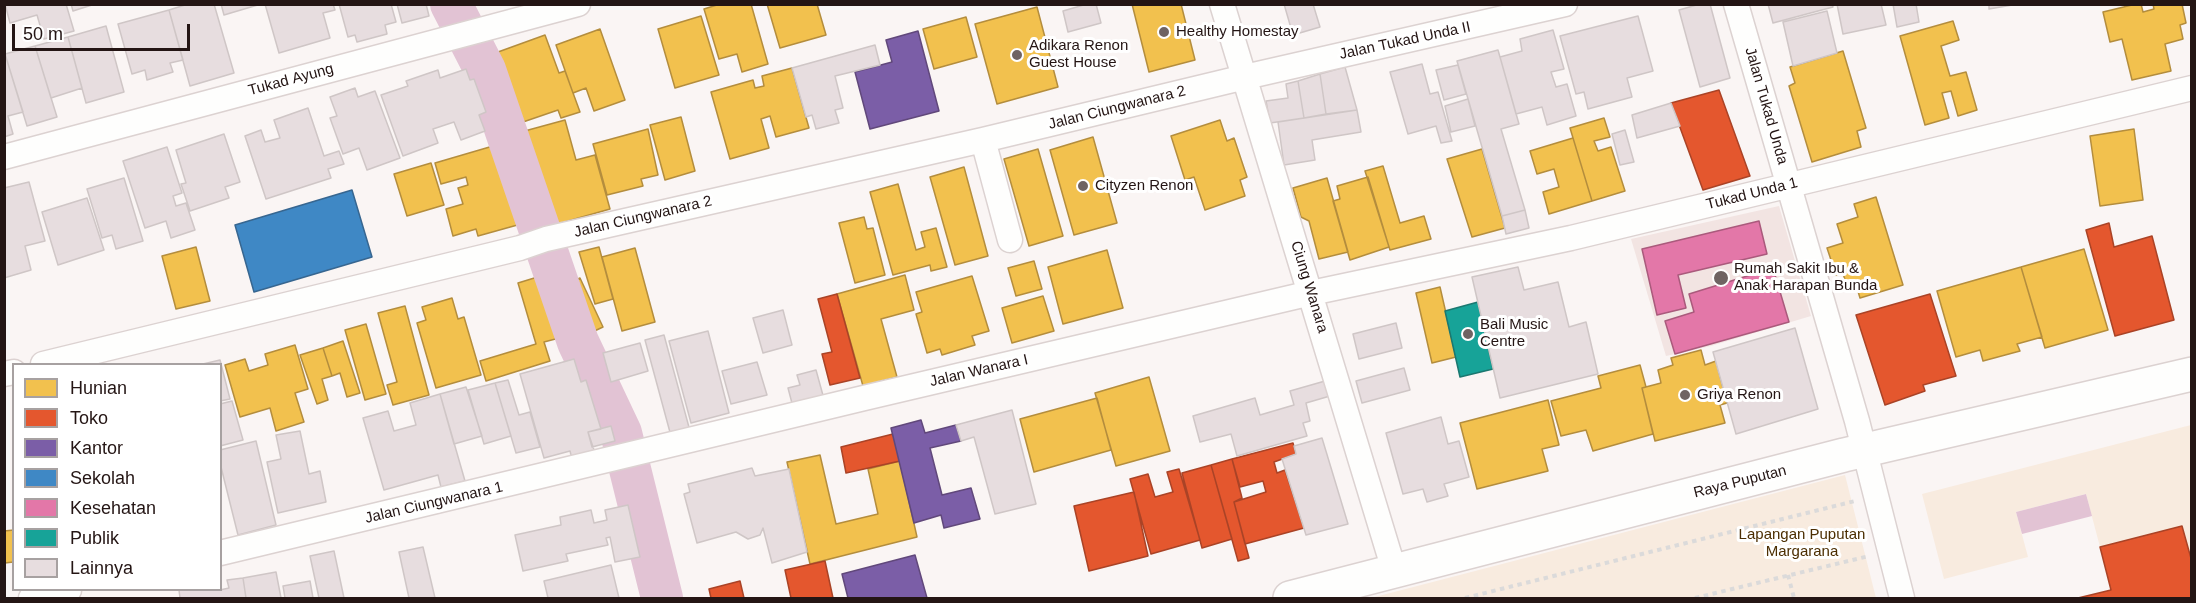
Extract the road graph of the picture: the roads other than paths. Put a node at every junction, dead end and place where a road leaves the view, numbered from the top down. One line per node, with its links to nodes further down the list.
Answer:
1 (578, 4): 8 (street, Tukad Ayung)
2 (1222, 4): 5 (street, Ciung Wanara)
3 (1565, 4): 5 (street, Jalan Tukad Unda II)
4 (1736, 4): 9 (street, Jalan Tukad Unda)
5 (1245, 76): 7 (street, Jalan Ciungwanara 2); 11 (street, Ciung Wanara)
6 (2192, 88): 9 (street, Tukad Unda 1)
7 (983, 140): 10 (street); 12 (street, Jalan Ciungwanara 2)
8 (4, 157)
9 (1790, 185): 11 (street, Tukad Unda 1); 14 (street, Jalan Tukad Unda)
10 (1010, 240)
11 (1311, 293): 15 (street, Jalan Wanara I); 17 (street, Ciung Wanara)
12 (47, 363)
13 (2192, 374): 14 (main road, Raya Puputan)
14 (1864, 450): 17 (main road, Raya Puputan); 21 (street, Jalan Tukad Unda)
15 (648, 452): 16 (street, Jalan Ciungwanara 1)
16 (222, 554)
17 (1394, 570): 20 (main road, Raya Puputan)
18 (64, 591): 19 (street)
19 (31, 598)
20 (1290, 598)
21 (1902, 598)

